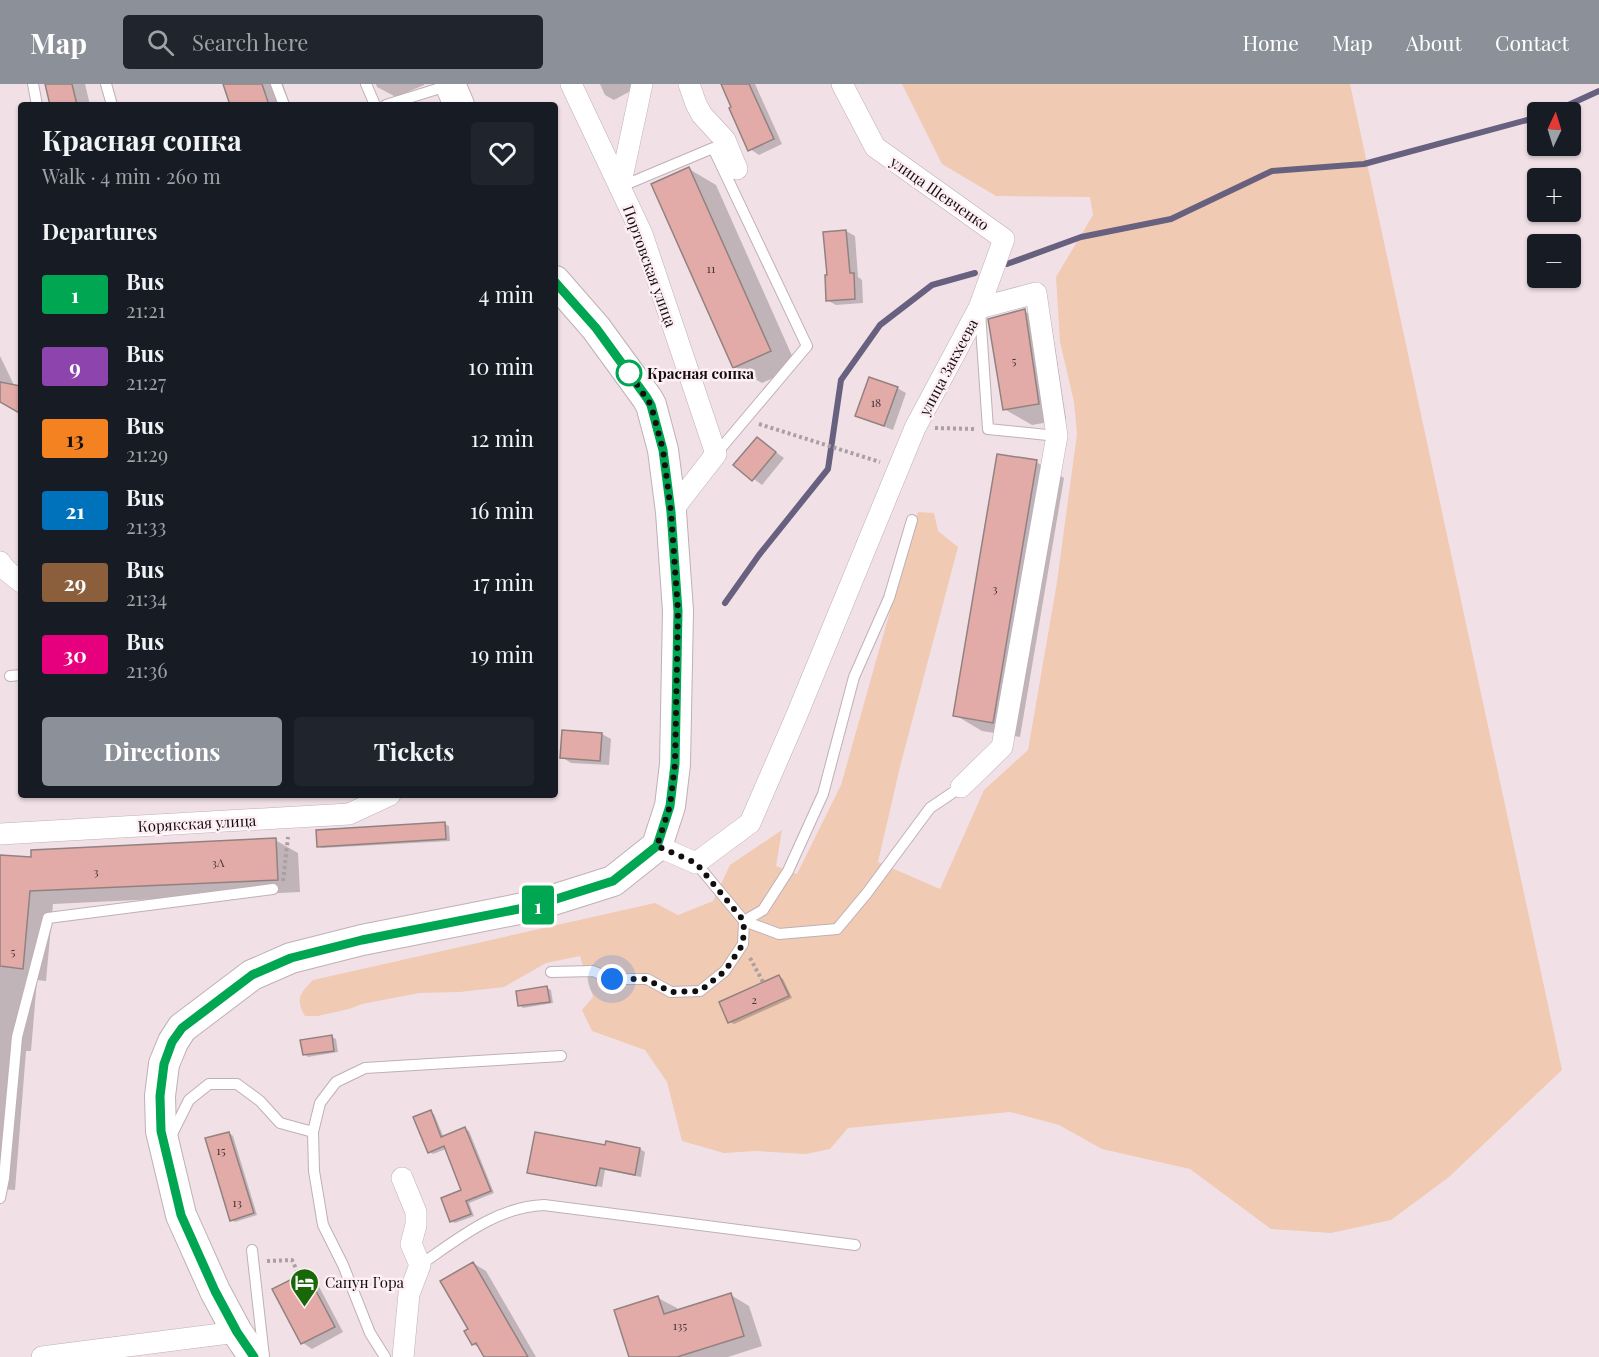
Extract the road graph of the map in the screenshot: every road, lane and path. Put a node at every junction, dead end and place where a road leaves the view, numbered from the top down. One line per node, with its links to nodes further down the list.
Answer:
1 (33, 84): 10 (lane)
2 (106, 84): 11 (lane)
3 (276, 84): 12 (lane)
4 (366, 84): 13 (lane)
5 (571, 84): 16 (street, Портовская улица)
6 (642, 84): 16 (street)
7 (689, 84): 15 (street)
8 (842, 84): 18 (street, улица Шевченко)
9 (453, 91): 14 (lane)
10 (36, 102)
11 (111, 102)
12 (283, 102)
13 (374, 102)
14 (400, 102)
15 (737, 169)
16 (620, 188): 19 (lane); 23 (street, Портовская улица)
17 (558, 288): 25 (main road)
18 (979, 308): 20 (street, улица Закхеева); 21 (lane); 22 (street, улица Закхеева)
19 (745, 420): 23 (lane); 24 (path)
20 (915, 428): 21 (path); 24 (street, улица Закхеева)
21 (988, 429): 22 (lane)
22 (1057, 436): 29 (street, улица Закхеева)
23 (716, 454): 25 (street)
24 (898, 468): 34 (street, улица Закхеева)
25 (671, 512): 33 (main road)
26 (912, 520): 36 (lane)
27 (0, 562): 28 (street)
28 (18, 580)
29 (961, 787): 36 (lane)
30 (384, 798): 31 (street, Корякская улица)
31 (290, 818): 32 (street, Корякская улица); 35 (path)
32 (0, 834)
33 (657, 846): 34 (street); 42 (main road)
34 (696, 863): 36 (lane)
35 (273, 890): 44 (lane)
36 (744, 921): 37 (lane)
37 (743, 944): 38 (lane); 39 (path)
38 (551, 972)
39 (763, 982)
40 (561, 1056): 41 (lane)
41 (313, 1132): 42 (lane); 52 (lane)
42 (165, 1149): 50 (main road)
43 (402, 1178): 48 (street)
44 (0, 1198)
45 (855, 1245): 48 (lane)
46 (252, 1250): 50 (lane)
47 (270, 1261): 49 (path)
48 (420, 1265): 53 (street)
49 (299, 1275)
50 (251, 1351): 51 (street)
51 (42, 1357)
52 (385, 1357)
53 (403, 1357)

